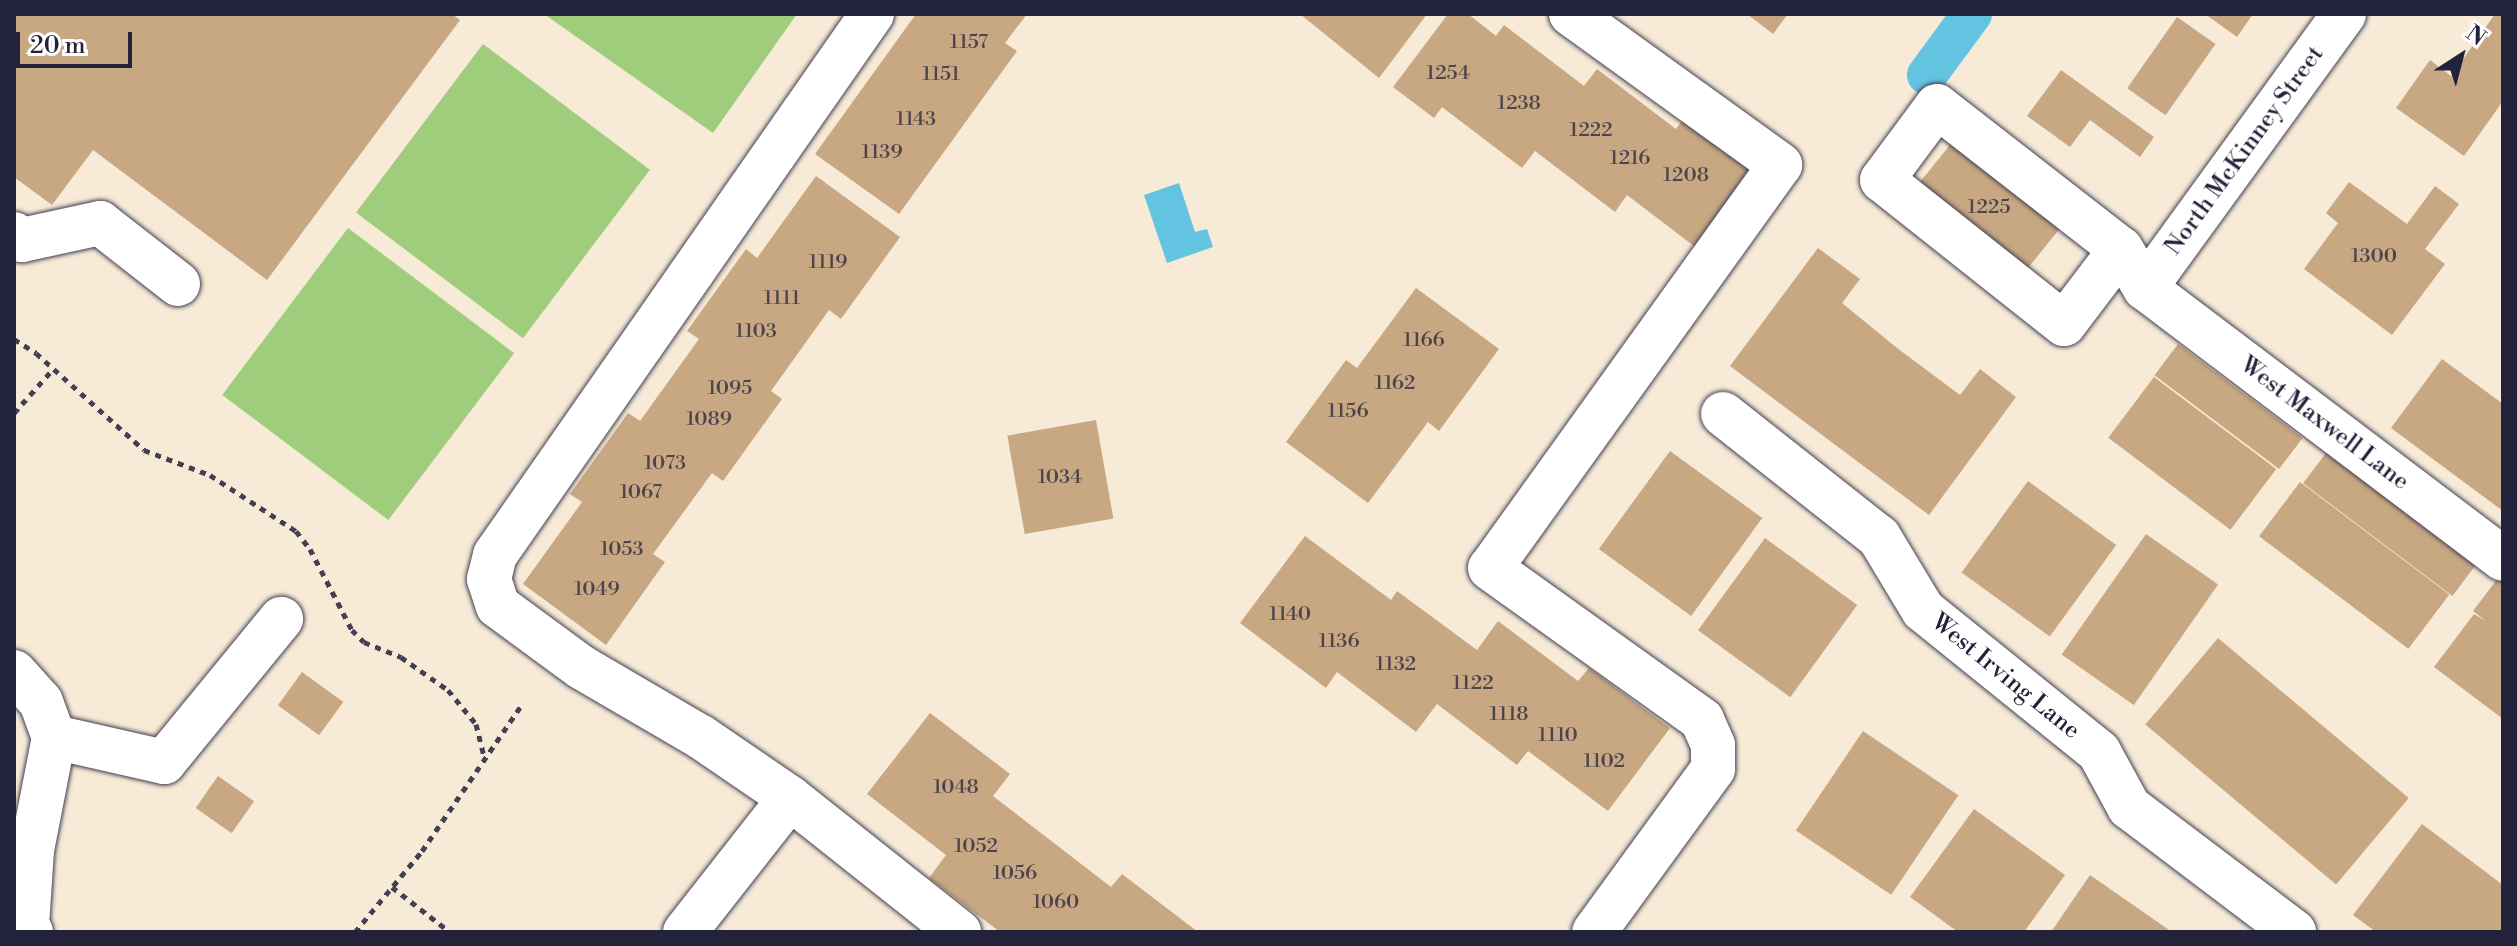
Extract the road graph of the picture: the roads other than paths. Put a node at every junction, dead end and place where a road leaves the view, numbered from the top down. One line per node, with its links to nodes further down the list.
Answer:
1 (872, 14): 13 (street)
2 (1571, 14): 17 (street)
3 (2344, 14): 7 (street, North McKinney Street)
4 (14, 234): 6 (street)
5 (2121, 249): 5 (street); 7 (street)
6 (178, 284)
7 (2145, 288): 9 (street, West Maxwell Lane)
8 (1723, 414): 18 (street, West Irving Lane)
9 (2503, 559)
10 (281, 619): 12 (street)
11 (14, 672): 12 (street)
12 (54, 737): 14 (street)
13 (790, 798): 15 (street); 16 (street)
14 (24, 930)
15 (685, 932)
16 (959, 932)
17 (1594, 932)
18 (2294, 932)

